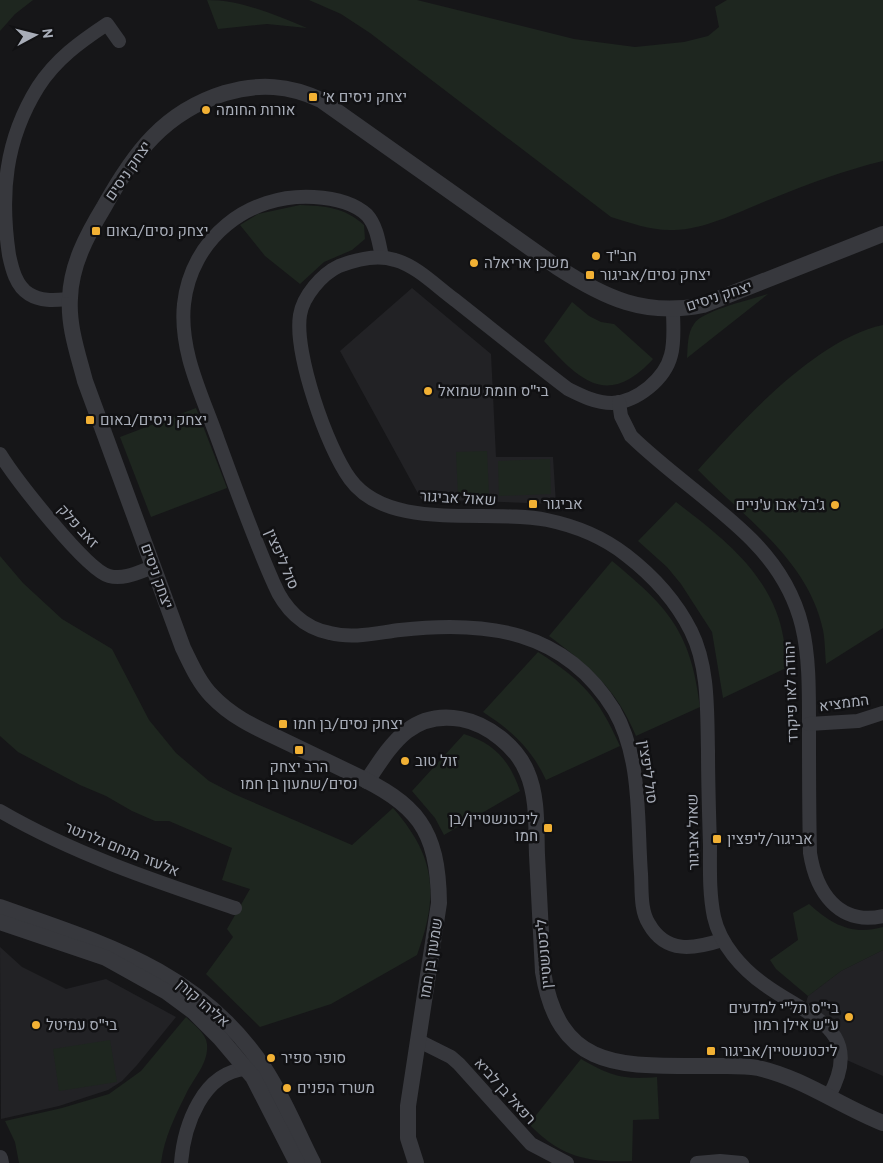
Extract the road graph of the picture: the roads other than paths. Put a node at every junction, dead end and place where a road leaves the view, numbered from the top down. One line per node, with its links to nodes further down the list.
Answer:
1 (119, 41): 4 (street)
2 (883, 234): 5 (street, יצחק ניסים)
3 (382, 257): 6 (street, שאול אביגור); 17 (street, שאול אביגור); 17 (street, סול ליפצין)
4 (70, 299): 5 (street, יצחק ניסים); 8 (street, יצחק ניסים)
5 (672, 309): 6 (street)
6 (619, 402): 10 (street, יהודה לאו פיקרד)
7 (0, 454): 8 (street, זאב פלק)
8 (153, 566): 11 (street, יצחק ניסים)
9 (883, 713): 10 (street, הממציא)
10 (809, 724): 15 (street, יהודה לאו פיקרד)
11 (368, 780): 18 (street, שמעון בן חמו); 20 (street, ליכטנשטיין)
12 (0, 811): 14 (street, אלעזר מנחם גלרנטר)
13 (0, 907): 26 (street, אליהו קורן)
14 (235, 908)
15 (883, 916)
16 (0, 922): 19 (street, אליהו קורן)
17 (722, 940): 20 (street, שאול אביגור)
18 (418, 1041): 27 (street, שמעון בן חמו); 28 (street, רפאל בן לביא)
19 (246, 1069): 24 (street); 25 (street, אליהו קורן)
20 (829, 1096): 21 (street, ליכטנשטיין)
21 (883, 1123)
22 (0, 1158): 23 (street)
23 (1, 1163)
24 (180, 1163)
25 (296, 1163)
26 (313, 1163)
27 (416, 1163)
28 (567, 1163)
29 (697, 1163): 30 (street)
30 (742, 1163)

